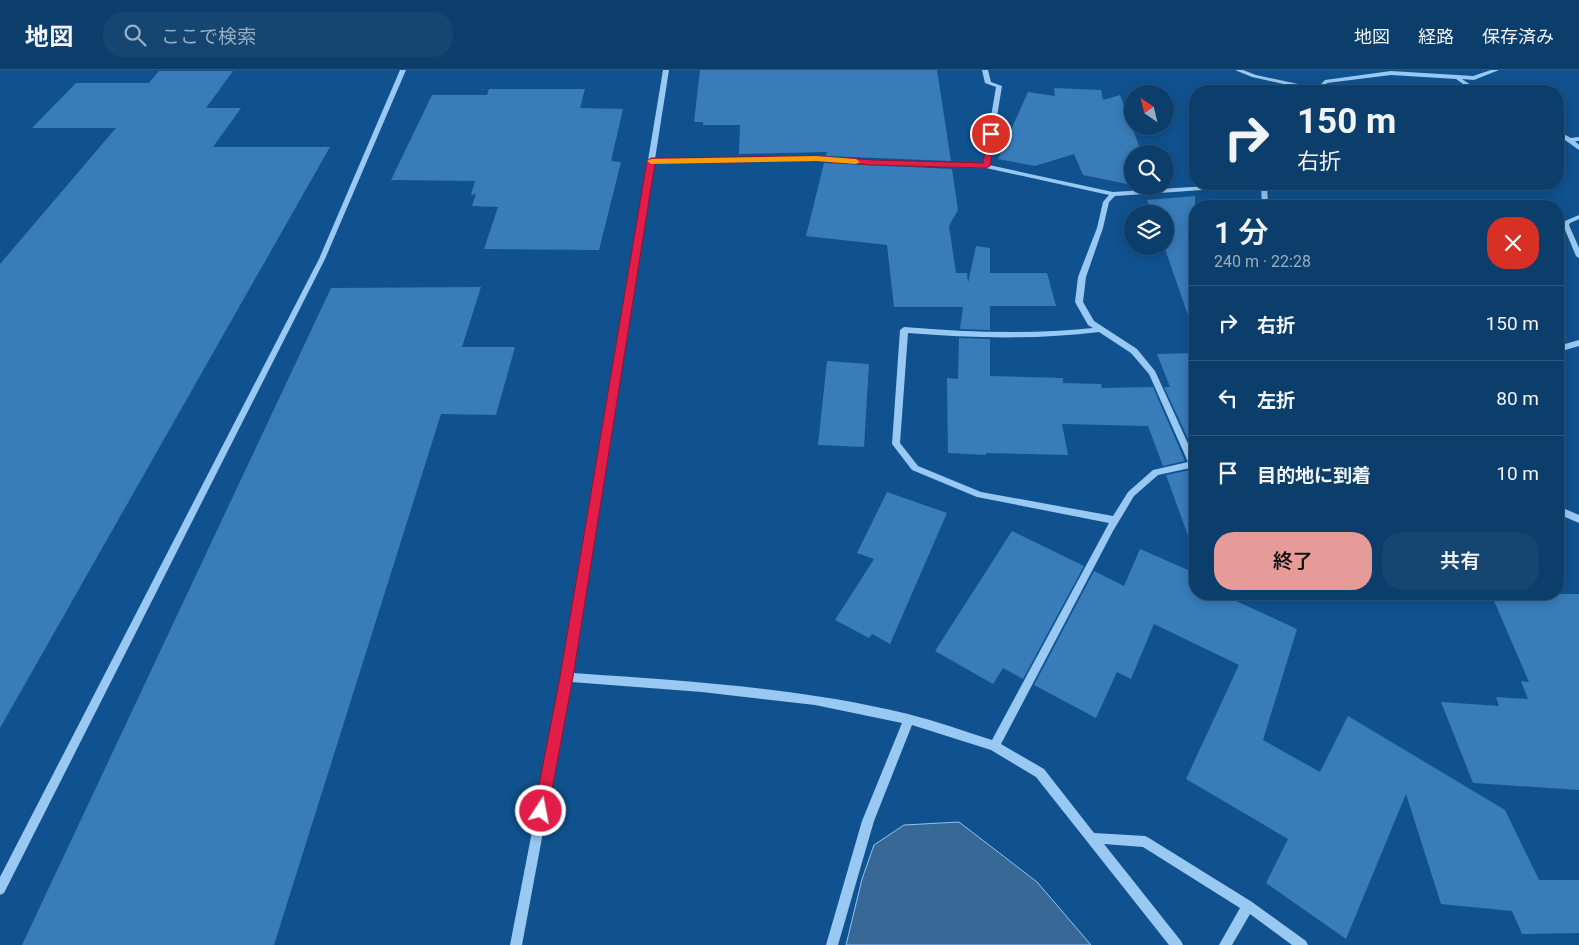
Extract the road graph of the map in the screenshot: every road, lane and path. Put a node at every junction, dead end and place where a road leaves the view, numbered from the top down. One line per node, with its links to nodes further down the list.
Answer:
1 (403, 70): 32 (street)
2 (666, 70): 14 (street)
3 (985, 70): 15 (street)
4 (1238, 70): 7 (street)
5 (1496, 70): 6 (street)
6 (1458, 78): 8 (street); 9 (street)
7 (1293, 85)
8 (1324, 85)
9 (1468, 85)
10 (1564, 136): 12 (street)
11 (1579, 139): 12 (street)
12 (1570, 140): 13 (street)
13 (1579, 148)
14 (651, 161): 15 (street); 28 (street)
15 (986, 166): 17 (street)
16 (1189, 189): 17 (street)
17 (1113, 194): 20 (street)
18 (1579, 217): 19 (street)
19 (1579, 256)
20 (1101, 329): 23 (street); 27 (street)
21 (1579, 343): 22 (street)
22 (1564, 347)
23 (1189, 453)
24 (1189, 465): 27 (street)
25 (1564, 513): 26 (street)
26 (1579, 519)
27 (1114, 520): 30 (street)
28 (567, 677): 29 (street); 34 (street)
29 (909, 720): 30 (street); 35 (street)
30 (994, 746): 31 (street)
31 (1093, 838): 33 (street); 36 (street)
32 (0, 889)
33 (1248, 906): 37 (street); 38 (street)
34 (516, 945)
35 (832, 945)
36 (1177, 945)
37 (1225, 945)
38 (1302, 945)

